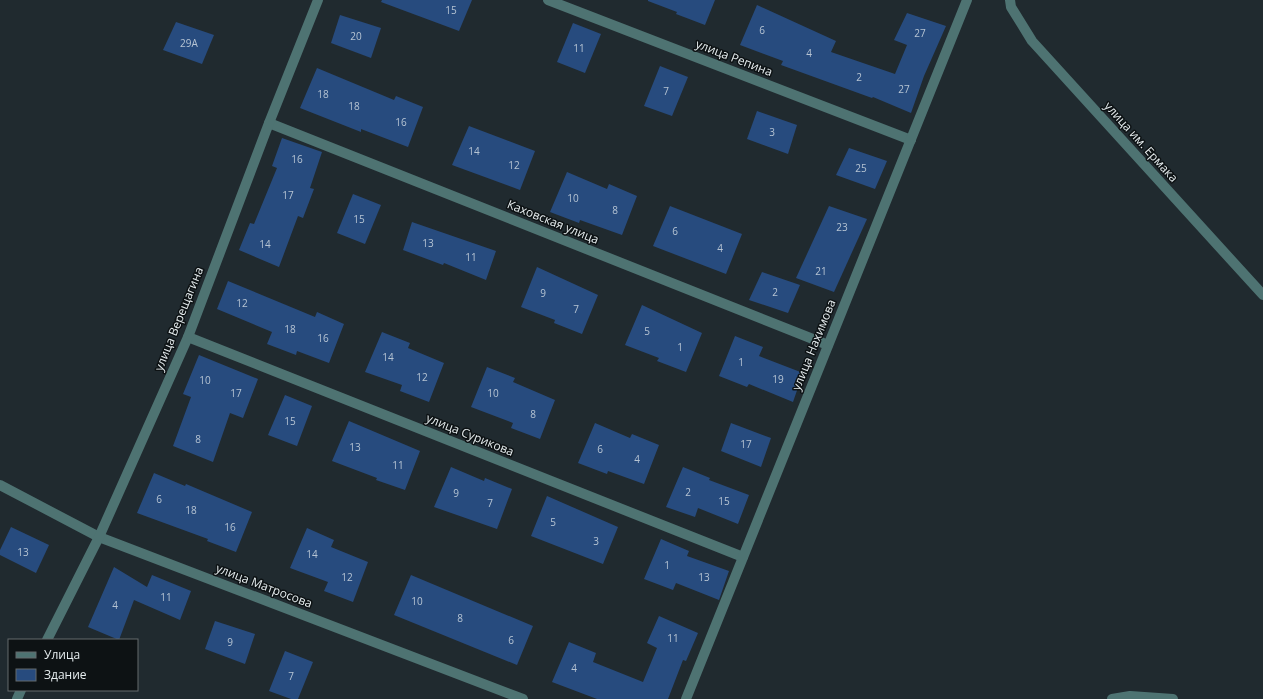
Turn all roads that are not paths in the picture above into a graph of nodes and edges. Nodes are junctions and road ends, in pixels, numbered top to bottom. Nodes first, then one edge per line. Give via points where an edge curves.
1 (318, 0) edge
2 (548, 0) edge
3 (967, 0) edge
4 (1010, 0) edge
5 (269, 122) junction
6 (911, 140) junction
7 (1263, 295) edge
8 (188, 337) junction
9 (828, 345) junction
10 (0, 485) edge
11 (99, 537) junction
12 (743, 557) junction
13 (48, 639) edge
14 (523, 699) edge
15 (686, 699) edge
16 (1112, 699) edge
17 (1173, 699) edge

1 - 5 street, улица Верещагина
2 - 6 street, улица Репина
3 - 6 street, улица Нахимова
4 - 7 street, улица им. Ермака via 1011,7 1032,41
5 - 8 street, улица Верещагина
5 - 9 street, Каховская улица
6 - 9 street, улица Нахимова
8 - 11 street, улица Верещагина
8 - 12 street, улица Сурикова
9 - 12 street, улица Нахимова
10 - 11 street, улица Матросова
11 - 13 street, улица Верещагина
11 - 14 street, улица Матросова
12 - 15 street, улица Нахимова
16 - 17 street via 1130,696

